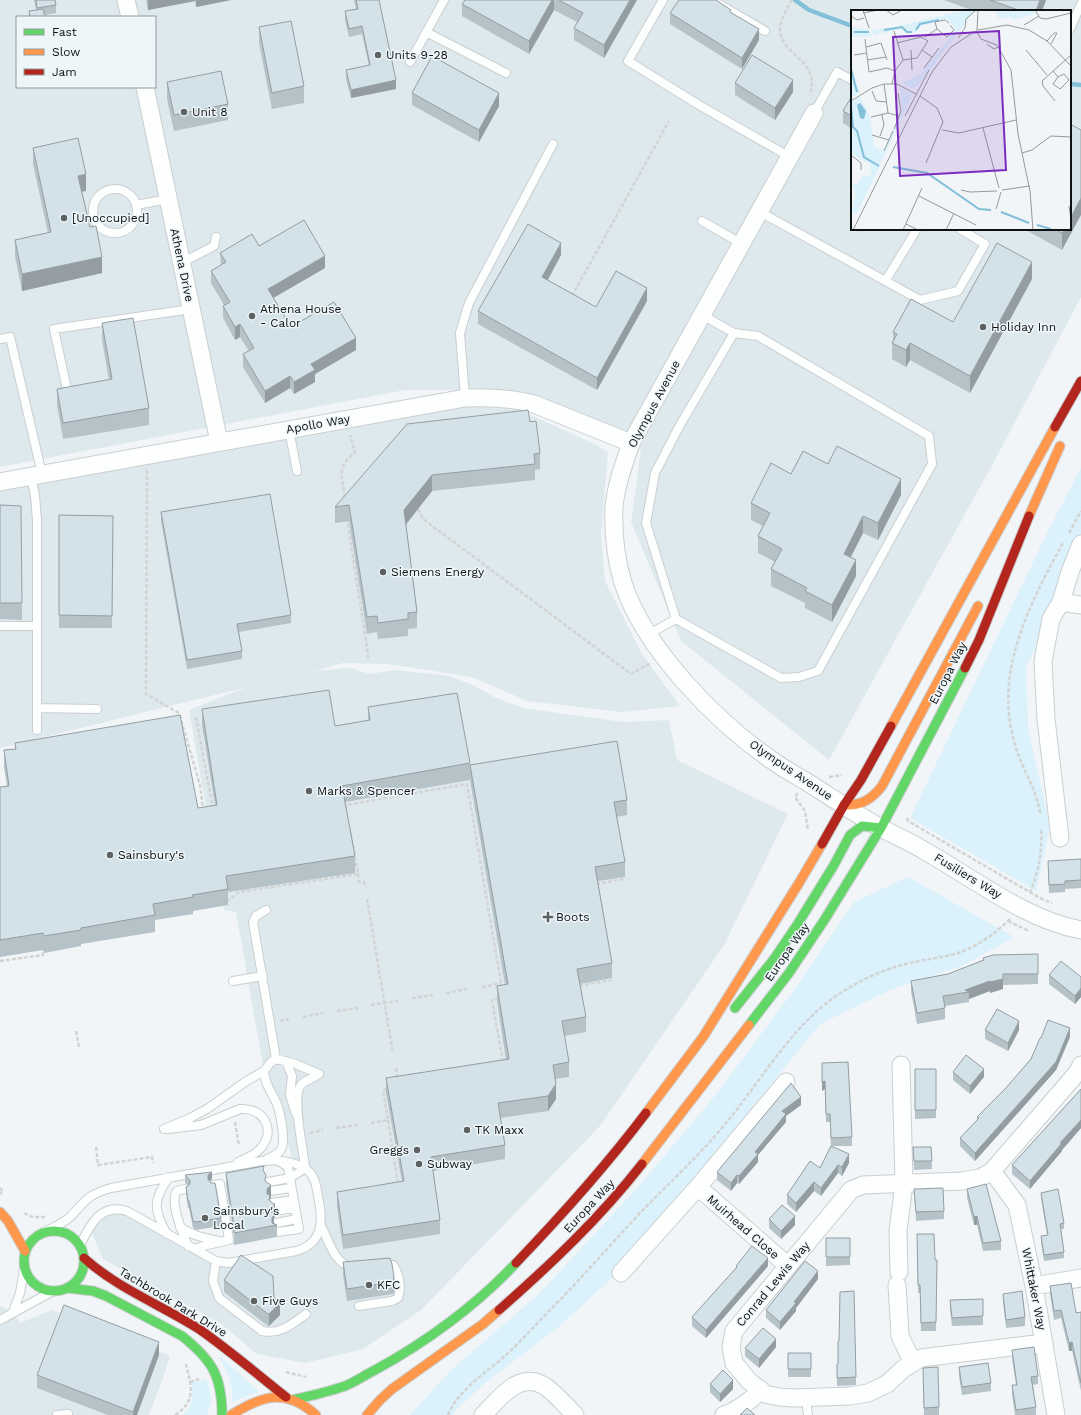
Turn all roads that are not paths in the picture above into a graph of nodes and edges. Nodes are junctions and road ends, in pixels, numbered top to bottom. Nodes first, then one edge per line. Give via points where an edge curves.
1 (126, 0) edge
2 (444, 0) edge
3 (663, 0) edge
4 (712, 0) edge
5 (1081, 4) edge
6 (130, 16) edge
7 (1071, 27) edge
8 (765, 31) dead end
9 (426, 32) junction
10 (410, 62) dead end
11 (506, 73) dead end
12 (851, 79) edge
13 (145, 88) edge
14 (814, 112) joint
15 (553, 144) dead end
16 (790, 157) junction
17 (168, 199) junction
18 (136, 205) junction
19 (760, 212) junction
20 (702, 221) dead end
21 (916, 230) edge
22 (962, 230) edge
23 (216, 237) dead end
24 (742, 244) junction
25 (181, 263) junction
26 (886, 280) junction
27 (191, 309) junction
28 (702, 315) junction
29 (734, 333) junction
30 (0, 339) edge
31 (1081, 381) edge
32 (66, 385) dead end
33 (465, 398) junction
34 (289, 430) junction
35 (1062, 441) dead end
36 (219, 442) junction
37 (631, 443) junction
38 (297, 471) dead end
39 (37, 475) junction
40 (0, 482) edge
41 (1021, 535) junction
42 (1081, 544) edge
43 (993, 581) dead end
44 (982, 599) dead end
45 (1061, 602) junction
46 (1081, 605) edge
47 (676, 619) junction
48 (0, 626) edge
49 (37, 626) junction
50 (649, 634) junction
51 (37, 708) junction
52 (97, 709) dead end
53 (37, 730) dead end
54 (851, 810) junction
55 (881, 828) junction
56 (1060, 838) dead end
57 (266, 910) dead end
58 (1081, 930) edge
59 (263, 976) junction
60 (232, 981) dead end
61 (703, 1037) junction
62 (281, 1060) junction
63 (901, 1065) dead end
64 (1080, 1069) edge
65 (264, 1071) junction
66 (786, 1082) dead end
67 (298, 1120) junction
68 (262, 1161) junction
69 (279, 1161) junction
70 (229, 1167) junction
71 (305, 1168) junction
72 (992, 1171) junction
73 (169, 1177) junction
74 (290, 1178) junction
75 (268, 1182) edge
76 (904, 1183) junction
77 (212, 1185) edge
78 (698, 1187) junction
79 (291, 1188) junction
80 (186, 1189) edge
81 (270, 1191) edge
82 (294, 1204) junction
83 (273, 1207) edge
84 (0, 1212) edge
85 (297, 1219) junction
86 (8, 1221) junction
87 (276, 1222) dead end
88 (322, 1226) junction
89 (180, 1227) junction
90 (277, 1232) edge
91 (42, 1233) junction
92 (167, 1234) junction
93 (228, 1241) junction
94 (80, 1245) junction
95 (191, 1248) junction
96 (25, 1251) junction
97 (84, 1258) junction
98 (216, 1261) junction
99 (788, 1266) junction
100 (372, 1267) edge
101 (24, 1269) junction
102 (360, 1269) edge
103 (621, 1273) dead end
104 (1081, 1278) edge
105 (1034, 1286) junction
106 (67, 1288) junction
107 (53, 1291) junction
108 (359, 1306) dead end
109 (13, 1312) junction
110 (306, 1314) dead end
111 (0, 1320) edge
112 (1044, 1343) junction
113 (913, 1363) junction
114 (761, 1390) junction
115 (806, 1398) junction
116 (289, 1399) junction
117 (68, 1414) dead end
118 (57, 1415) edge
119 (222, 1415) edge
120 (230, 1415) edge
121 (316, 1415) edge
122 (367, 1415) edge
123 (483, 1415) edge
124 (575, 1415) edge
125 (724, 1415) edge
126 (808, 1415) edge
127 (1056, 1415) edge

1 - 6 street
2 - 9 lane
3 - 16 lane via 628,62
4 - 8 lane
5 - 7 lane
9 - 10 lane
9 - 11 lane
12 - 14 lane via 838,72
13 - 17 street, Athena Drive
14 - 16 street, Olympus Avenue
15 - 33 lane via 469,303 460,333
16 - 19 street, Olympus Avenue
17 - 18 lane
17 - 25 street, Athena Drive
18 - 18 lane via 134,223 123,232 102,230 92,212 96,198 108,189 124,190
19 - 24 street, Olympus Avenue
19 - 26 lane
20 - 24 lane
21 - 26 lane
22 - 26 lane via 985,244 958,291 920,300
23 - 25 lane via 214,246
24 - 28 street, Olympus Avenue
25 - 27 street, Athena Drive
27 - 32 lane via 54,329
27 - 36 street, Athena Drive
28 - 29 lane
28 - 37 street, Olympus Avenue
29 - 47 lane via 655,473 646,523
29 - 47 lane via 758,336 929,436 932,464 818,670 799,678 781,678
30 - 39 lane via 10,337
31 - 54 main road, Europa Way via 869,766
33 - 34 street, Apollo Way
33 - 37 street, Apollo Way via 502,397 529,402
34 - 36 street, Apollo Way
34 - 38 lane
35 - 41 main road, Europa Way
36 - 39 street, Apollo Way
37 - 50 street, Olympus Avenue via 620,473 614,506 614,533 624,584 634,610
39 - 40 street, Apollo Way
39 - 49 lane
41 - 43 main road
41 - 55 main road, Europa Way via 979,640
42 - 45 street
44 - 54 main road via 882,786 871,798
45 - 46 street
45 - 56 street via 1051,619 1043,661 1046,718
47 - 50 lane
48 - 49 lane
49 - 51 lane
50 - 54 street, Olympus Avenue via 688,686 728,726 776,763
51 - 52 lane
51 - 53 lane
54 - 55 street, Fusiliers Way
54 - 61 main road, Europa Way via 799,884
55 - 58 street, Fusiliers Way via 1020,908 1044,920
55 - 61 main road via 862,826 850,835 834,865 774,959 736,1006
55 - 122 main road, Europa Way via 789,973 632,1178 588,1227 530,1283 483,1324 392,1389
57 - 59 lane via 256,916 253,922
59 - 60 lane
59 - 62 lane
61 - 116 main road, Europa Way via 623,1144 500,1280 446,1324 400,1356 333,1390
62 - 65 lane via 270,1062
62 - 67 lane via 292,1076 290,1095
62 - 67 lane via 319,1074 299,1087
63 - 76 street
64 - 72 street, Conrad Lewis Way
65 - 68 lane via 265,1081 279,1110 283,1145 280,1152
65 - 70 lane via 207,1109 164,1129 202,1125 245,1108 256,1111 268,1127 266,1141 259,1150
66 - 78 street
67 - 71 lane
68 - 69 lane
68 - 70 lane
69 - 71 lane
69 - 74 lane via 288,1167
70 - 73 lane
71 - 74 lane
71 - 88 lane via 315,1179
72 - 76 street, Conrad Lewis Way via 980,1178 962,1181
72 - 105 street, Whittaker Way via 1017,1205
73 - 91 lane via 92,1194 68,1218
73 - 92 lane via 162,1186 156,1211
74 - 75 lane
74 - 79 lane
76 - 99 street, Conrad Lewis Way via 863,1185 851,1190
76 - 113 street via 898,1230 900,1336
77 - 93 lane via 220,1184 222,1190 229,1230
78 - 99 street, Muirhead Close
78 - 103 street
79 - 81 lane
79 - 82 lane
80 - 89 lane via 177,1191 174,1196
82 - 83 lane
82 - 85 lane
84 - 86 main road
85 - 87 lane
85 - 90 lane via 299,1229
86 - 91 main road
86 - 96 main road
88 - 98 lane via 315,1239 304,1249 243,1261
88 - 102 lane via 338,1260 348,1267
89 - 93 lane via 200,1237
89 - 95 lane
91 - 94 main road via 53,1230 63,1232 73,1236
91 - 96 main road via 30,1242
92 - 94 lane via 127,1211 117,1209 98,1216
92 - 95 lane
93 - 95 lane
94 - 97 main road
95 - 98 lane
96 - 101 main road
97 - 106 main road via 79,1278
97 - 116 main road, Tachbrook Park Drive via 94,1268 198,1329
98 - 110 lane via 212,1281 219,1298 262,1331 282,1331
99 - 114 street, Conrad Lewis Way via 734,1331 731,1347 734,1363 749,1381
100 - 108 lane via 393,1265 398,1272 398,1298
101 - 107 main road via 34,1283 43,1289
101 - 109 lane via 20,1294
104 - 105 street
105 - 112 street, Whittaker Way
106 - 107 main road, Tachbrook Park Drive
106 - 119 main road, Tachbrook Park Drive via 94,1291 106,1296 193,1344 203,1354 219,1379
107 - 109 lane
109 - 111 lane
112 - 113 street, Conrad Lewis Way via 921,1358
112 - 127 street, Whittaker Way
113 - 115 street, Conrad Lewis Way via 887,1384 868,1393
114 - 115 street, Conrad Lewis Way via 779,1398
114 - 125 street via 747,1404
115 - 126 lane
116 - 120 main road via 254,1402
116 - 121 main road
117 - 118 lane
123 - 124 street via 505,1392 517,1383 528,1381 546,1387

